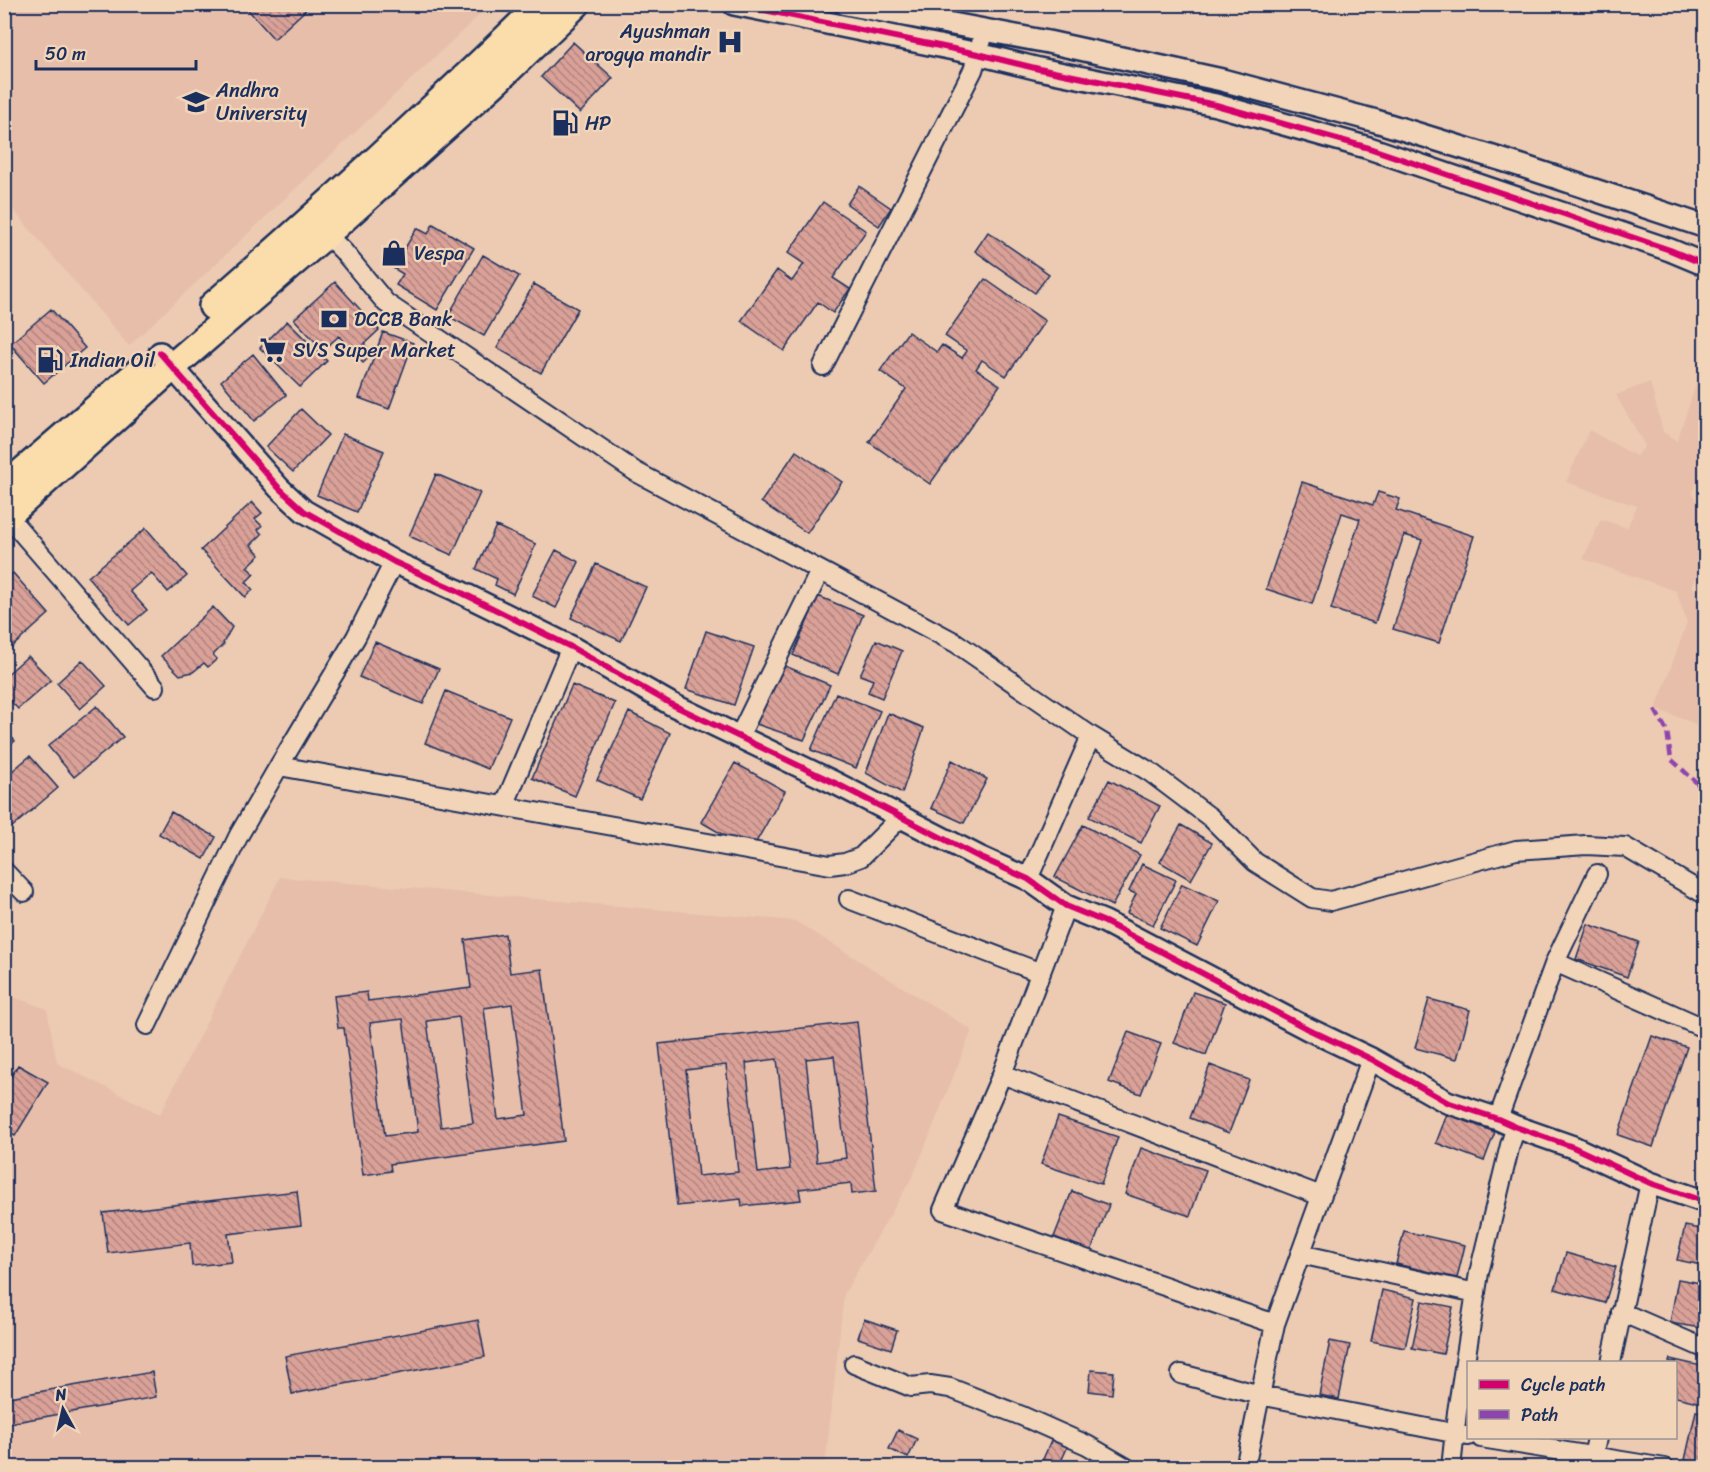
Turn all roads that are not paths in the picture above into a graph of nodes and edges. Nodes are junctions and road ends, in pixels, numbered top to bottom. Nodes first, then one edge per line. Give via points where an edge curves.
1 (542, 4) edge
2 (576, 4) edge
3 (734, 4) edge
4 (846, 4) edge
5 (779, 9) edge
6 (985, 30) junction
7 (978, 54) junction
8 (1706, 227) edge
9 (326, 234) junction
10 (1706, 265) edge
11 (166, 360) junction
12 (823, 366) dead end
13 (4, 488) edge
14 (5, 515) edge
15 (394, 562) junction
16 (820, 570) junction
17 (571, 647) junction
18 (155, 687) dead end
19 (1091, 736) junction
20 (739, 737) junction
21 (279, 766) junction
22 (504, 806) junction
23 (902, 816) junction
24 (4, 871) edge
25 (1597, 874) dead end
26 (1028, 879) junction
27 (24, 892) dead end
28 (1706, 895) edge
29 (849, 899) dead end
30 (1066, 906) junction
31 (1555, 962) junction
32 (1041, 973) junction
33 (147, 1025) dead end
34 (1706, 1029) edge
35 (1371, 1059) junction
36 (1002, 1074) junction
37 (1507, 1123) junction
38 (1650, 1183) junction
39 (1321, 1196) junction
40 (1706, 1202) edge
41 (1299, 1254) junction
42 (1476, 1293) junction
43 (1621, 1312) junction
44 (1275, 1324) junction
45 (1706, 1349) edge
46 (1611, 1361) edge
47 (854, 1364) dead end
48 (1181, 1374) dead end
49 (1260, 1395) junction
50 (1462, 1434) edge
51 (1489, 1439) edge
52 (1597, 1439) edge
53 (1592, 1462) edge
54 (1127, 1467) edge
55 (1245, 1467) edge
56 (1451, 1467) edge
57 (1665, 1467) edge

1 - 11 main road
2 - 9 main road
3 - 5 street
4 - 6 street
5 - 7 street
6 - 7 street
6 - 8 street via 1222,80 1376,121
7 - 10 street via 1216,105 1369,148
7 - 12 street
9 - 11 main road
9 - 16 street via 386,303 636,472
11 - 13 main road
11 - 14 main road
11 - 15 street via 304,511
14 - 18 street
15 - 17 street
15 - 21 street via 356,637
16 - 19 street via 956,643
16 - 20 street
17 - 20 street via 671,704
17 - 22 street
19 - 26 street
19 - 28 street via 1150,772 1211,818 1255,862 1312,898 1331,901 1516,850 1586,845 1625,847
20 - 23 street
21 - 22 street
21 - 33 street via 239,835
22 - 23 street via 830,865 861,857
23 - 26 street
24 - 27 street
25 - 31 street
26 - 30 street
29 - 32 street
30 - 32 street
30 - 35 street via 1105,922
31 - 34 street
31 - 37 street
32 - 36 street
35 - 37 street via 1447,1102
35 - 39 street
36 - 39 street
36 - 44 street via 943,1210
37 - 38 street via 1574,1147
37 - 42 street
38 - 40 street
38 - 43 street
39 - 41 street
41 - 42 street
41 - 44 street
42 - 50 street via 1457,1412
43 - 45 street
43 - 46 street
44 - 49 street
47 - 54 street via 912,1387 950,1388 1087,1445
48 - 49 street
49 - 50 street
49 - 55 street
50 - 56 street
51 - 53 street
52 - 53 street
53 - 57 street

